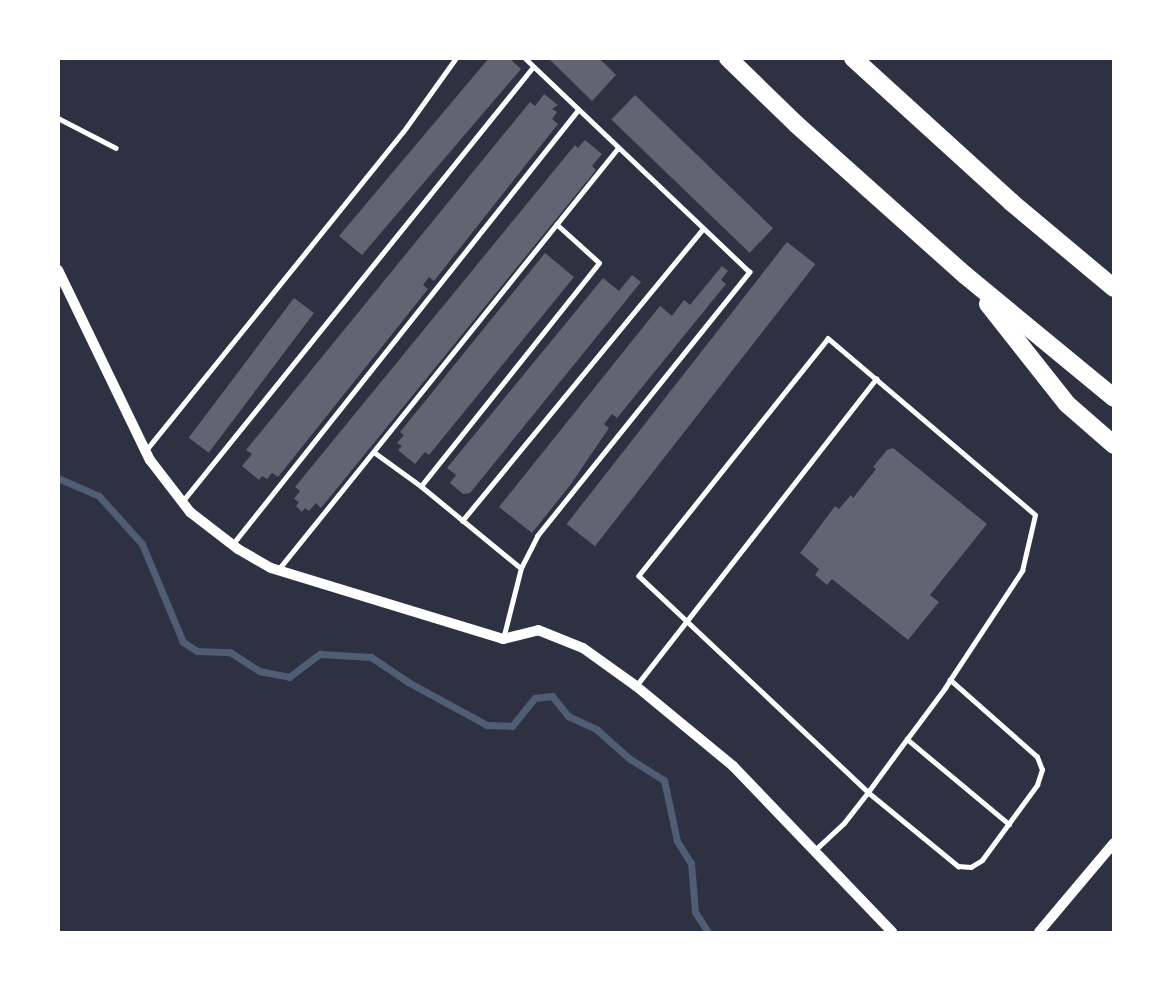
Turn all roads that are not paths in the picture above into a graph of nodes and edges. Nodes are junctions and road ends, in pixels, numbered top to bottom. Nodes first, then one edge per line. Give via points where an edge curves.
1 (456, 58) edge
2 (524, 58) edge
3 (728, 58) edge
4 (853, 58) edge
5 (533, 67) junction
6 (578, 110) junction
7 (58, 118) edge
8 (116, 148) dead end
9 (618, 148) junction
10 (557, 225) junction
11 (703, 229) junction
12 (58, 270) edge
13 (965, 274) junction
14 (1113, 288) edge
15 (876, 379) junction
16 (1113, 398) edge
17 (1113, 445) edge
18 (146, 451) junction
19 (374, 452) junction
20 (421, 486) junction
21 (182, 502) junction
22 (462, 521) junction
23 (232, 545) junction
24 (521, 568) junction
25 (278, 570) junction
26 (688, 622) junction
27 (503, 639) junction
28 (950, 680) junction
29 (636, 686) junction
30 (907, 739) junction
31 (868, 792) junction
32 (1009, 824) junction
33 (1113, 843) edge
34 (814, 851) junction
35 (892, 933) edge
36 (1039, 933) edge

1 - 18 lane via 403,132
2 - 5 lane
3 - 13 highway
4 - 14 highway via 1011,202
5 - 6 lane
5 - 21 lane
6 - 9 lane
6 - 23 lane
7 - 8 lane
9 - 10 lane
9 - 11 lane
10 - 19 lane
10 - 20 lane via 599,263
11 - 22 lane
11 - 24 lane via 749,272 555,512
12 - 18 street
13 - 16 highway
13 - 17 highway via 1067,404
15 - 26 lane
15 - 26 lane via 828,339 639,576
15 - 28 lane via 1035,515 1022,571
18 - 21 street
19 - 20 lane
19 - 25 lane
20 - 22 lane
21 - 23 street
22 - 24 lane
23 - 25 street
24 - 27 lane
25 - 27 street
26 - 29 lane
26 - 31 lane
27 - 29 street via 538,630 584,648
28 - 30 lane
28 - 32 lane via 1036,756 1042,770 1037,785
29 - 34 street via 733,766
30 - 31 lane
30 - 32 lane
31 - 32 lane via 958,866 971,867 982,860
31 - 34 lane via 844,823
33 - 36 street
34 - 35 street

